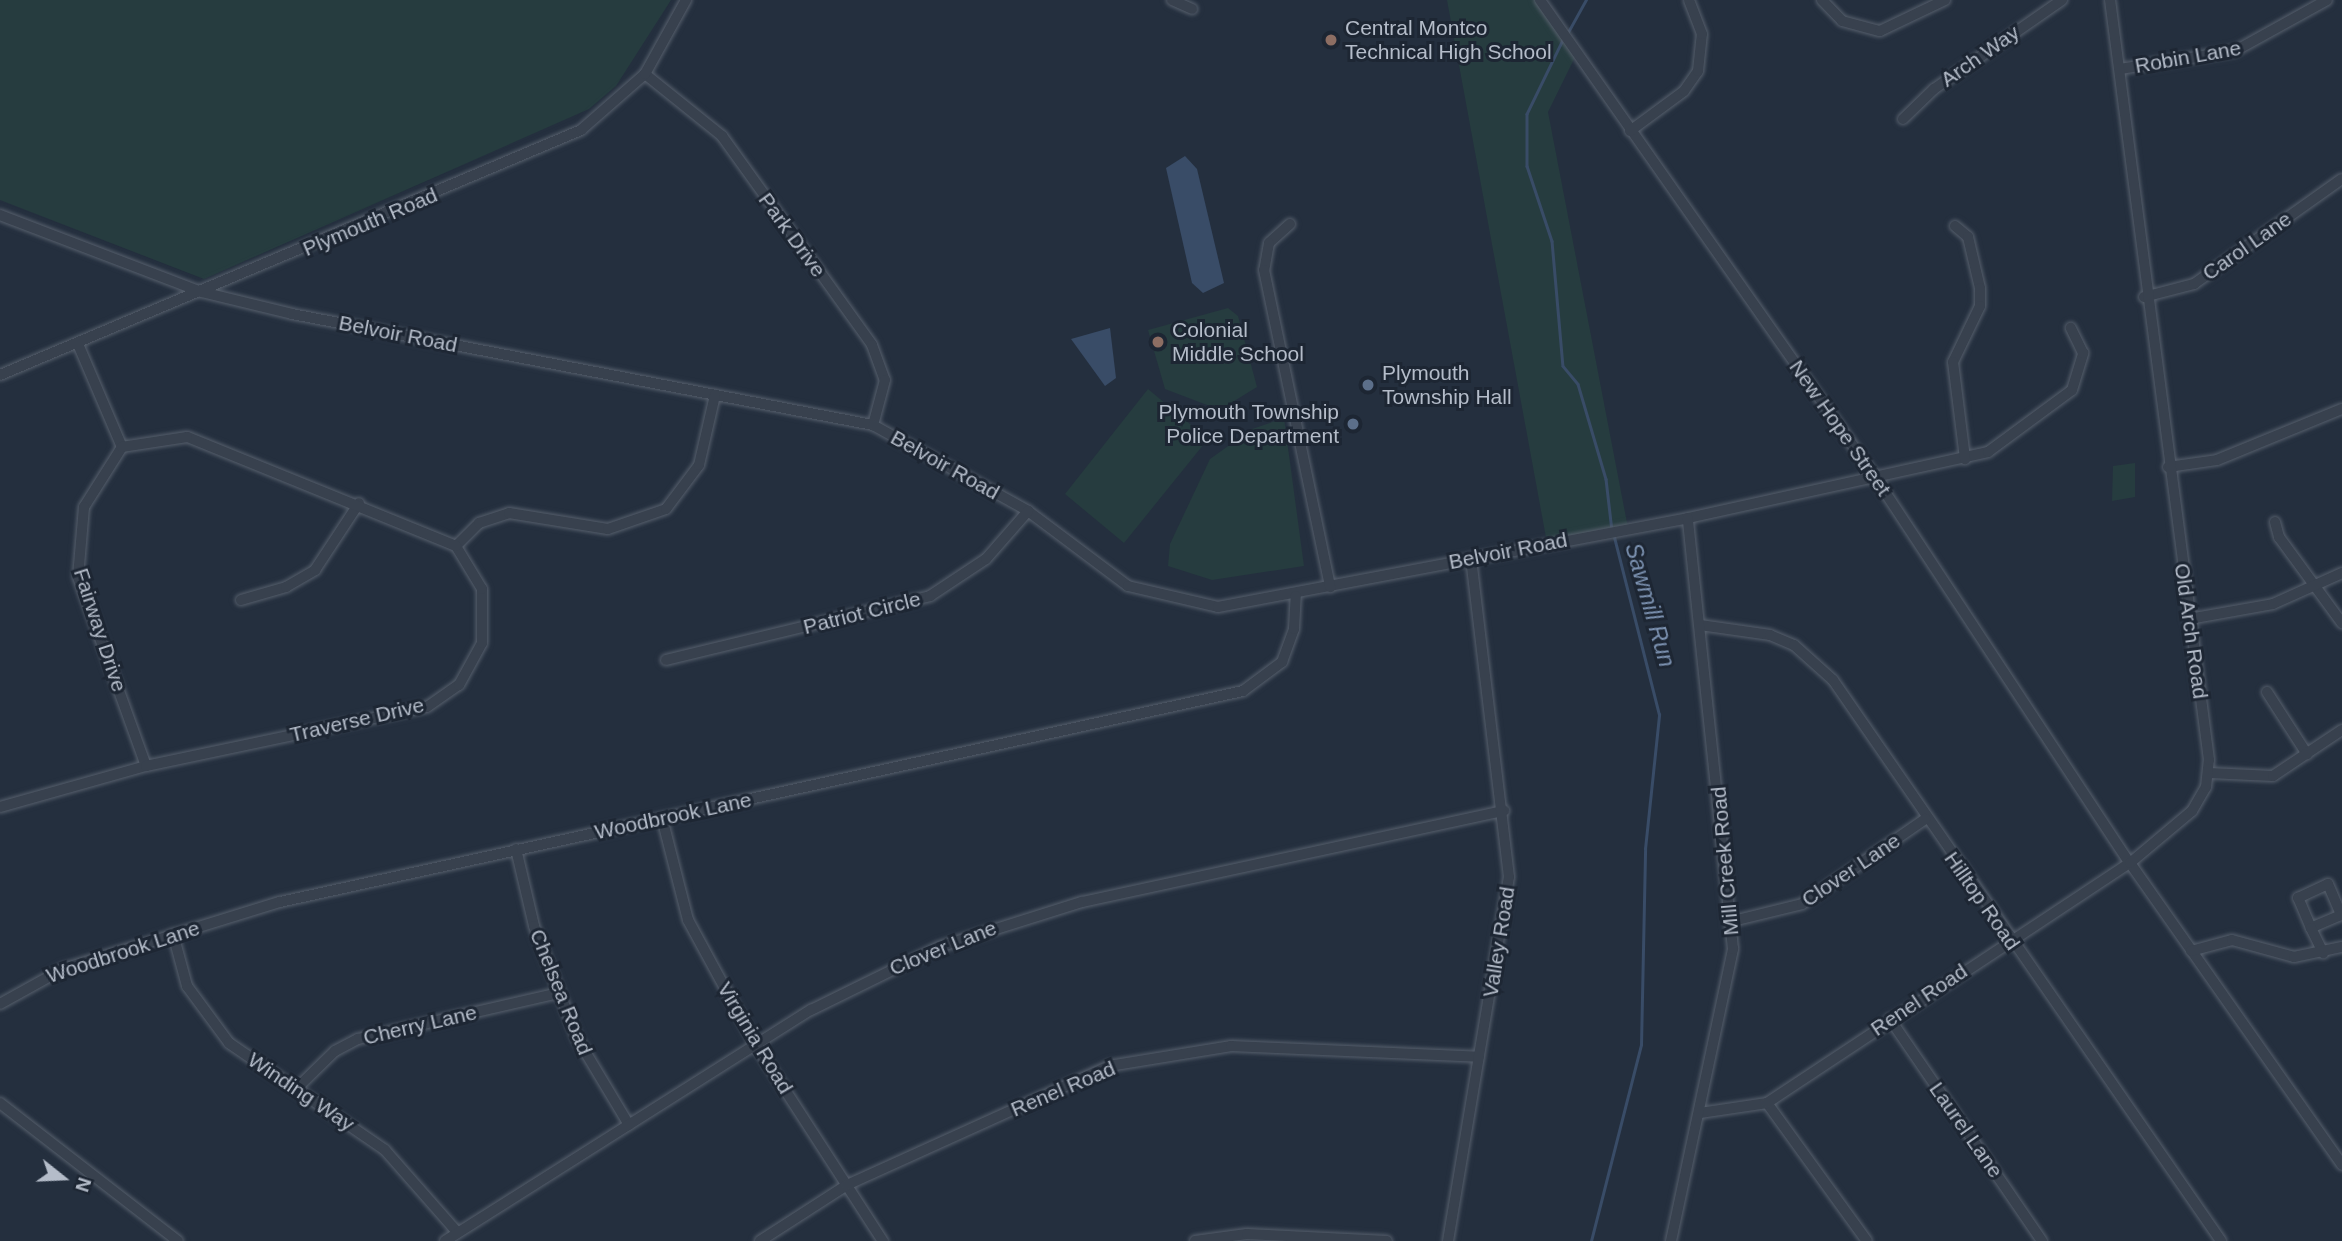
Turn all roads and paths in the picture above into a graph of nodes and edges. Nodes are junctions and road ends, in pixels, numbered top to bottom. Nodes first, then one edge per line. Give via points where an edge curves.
1 (686, 0) edge
2 (1172, 0) edge
3 (1541, 0) edge
4 (1689, 0) edge
5 (1822, 0) edge
6 (1945, 0) edge
7 (2062, 0) edge
8 (2110, 0) edge
9 (2327, 0) edge
10 (1192, 9) dead end
11 (2120, 69) junction
12 (645, 74) junction
13 (1903, 119) dead end
14 (1630, 131) junction
15 (2342, 179) edge
16 (0, 215) edge
17 (1290, 224) dead end
18 (1955, 226) dead end
19 (202, 292) junction
20 (2144, 297) junction
21 (2071, 328) dead end
22 (78, 344) junction
23 (0, 375) edge
24 (715, 395) junction
25 (2342, 409) edge
26 (873, 425) junction
27 (122, 447) junction
28 (1965, 459) junction
29 (2168, 467) junction
30 (1875, 477) junction
31 (359, 503) junction
32 (1028, 511) junction
33 (1689, 518) junction
34 (2275, 522) dead end
35 (456, 546) junction
36 (1471, 558) junction
37 (2342, 573) edge
38 (1330, 587) junction
39 (2315, 587) junction
40 (1296, 596) junction
41 (241, 600) dead end
42 (2189, 619) junction
43 (2342, 623) edge
44 (1700, 625) junction
45 (666, 660) dead end
46 (2267, 692) dead end
47 (2342, 730) edge
48 (2307, 754) junction
49 (146, 766) junction
50 (2209, 773) junction
51 (0, 807) edge
52 (1504, 811) junction
53 (662, 818) junction
54 (1925, 819) junction
55 (516, 849) junction
56 (2130, 863) junction
57 (1732, 921) junction
58 (2311, 928) junction
59 (173, 934) junction
60 (2008, 939) junction
61 (2342, 947) edge
62 (2191, 951) junction
63 (2323, 953) junction
64 (559, 993) junction
65 (0, 1004) edge
66 (1890, 1019) junction
67 (756, 1045) junction
68 (1479, 1057) junction
69 (296, 1089) junction
70 (0, 1103) edge
71 (1767, 1103) junction
72 (1700, 1113) junction
73 (629, 1125) junction
74 (2342, 1165) edge
75 (847, 1185) junction
76 (457, 1232) junction
77 (178, 1241) edge
78 (445, 1241) edge
79 (760, 1241) edge
80 (883, 1241) edge
81 (1195, 1241) edge
82 (1387, 1241) edge
83 (1448, 1241) edge
84 (1671, 1241) edge
85 (1867, 1241) edge
86 (2042, 1241) edge
87 (2221, 1241) edge

1 - 12 street, Plymouth Road
2 - 10 street
3 - 14 street, New Hope Street
4 - 14 street via 1702,34 1699,71 1684,91
5 - 6 street via 1842,21 1880,31
7 - 13 street, Arch Way via 1934,89
8 - 11 street, Old Arch Road
9 - 11 street, Robin Lane via 2244,48
11 - 20 street, Old Arch Road
12 - 19 street, Plymouth Road via 581,130
12 - 26 street, Park Drive via 722,136 872,345 885,380
14 - 30 street, New Hope Street
15 - 20 street, Carol Lane via 2194,284
16 - 19 street, Belvoir Road
17 - 38 street via 1269,243 1264,270
18 - 28 street via 1968,237 1980,288 1980,306 1953,362
19 - 22 street, Plymouth Road
19 - 24 street, Belvoir Road
20 - 29 street, Old Arch Road
21 - 28 street, Belvoir Road via 2082,344 2082,366 2064,401 1988,452
22 - 23 street, Plymouth Road
22 - 27 street
24 - 26 street, Belvoir Road
24 - 35 street via 699,465 666,509 608,529 509,513 479,523
25 - 29 street via 2217,460
26 - 32 street, Belvoir Road
27 - 31 street via 187,437
27 - 49 street, Fairway Drive via 84,507 76,552 78,577
28 - 30 street, Belvoir Road
29 - 42 street, Old Arch Road
30 - 33 street, Belvoir Road
30 - 56 street, New Hope Street
31 - 35 street
31 - 41 street via 315,570 286,587
32 - 40 street, Belvoir Road via 1097,568 1155,597 1218,607
32 - 45 street, Patriot Circle via 986,559 930,596
33 - 36 street, Belvoir Road
33 - 44 street, Mill Creek Road
34 - 39 street
35 - 49 street, Traverse Drive via 482,589 485,624 474,664 441,699
36 - 38 street, Belvoir Road
36 - 52 street, Valley Road
37 - 39 street
38 - 40 street, Belvoir Road
39 - 42 street via 2241,613
39 - 43 street
40 - 53 street, Woodbrook Lane via 1282,662 1243,691
42 - 50 street, Old Arch Road
44 - 54 street, Hilltop Road via 1770,635 1816,662
44 - 57 street, Mill Creek Road
46 - 48 street
47 - 48 street
48 - 50 street via 2263,778
49 - 51 street, Traverse Drive
50 - 56 street via 2192,811
52 - 67 street, Clover Lane via 1010,922 868,978
52 - 68 street, Valley Road via 1507,906
53 - 55 street, Woodbrook Lane
53 - 67 street, Virginia Road via 688,920
54 - 57 street, Clover Lane via 1802,904
54 - 60 street, Hilltop Road
55 - 59 street, Woodbrook Lane via 280,902
55 - 64 street, Chelsea Road via 534,926
56 - 60 street, Renel Road
56 - 62 street
57 - 72 street, Mill Creek Road via 1730,979
58 - 58 street via 2298,898 2328,884 2341,915
58 - 63 street
59 - 65 street, Woodbrook Lane via 32,982
59 - 69 street, Winding Way via 202,1015 229,1043
60 - 66 street, Renel Road
60 - 87 street, Hilltop Road
61 - 63 street
62 - 63 street via 2232,940 2294,957
62 - 74 street
64 - 69 street, Cherry Lane via 358,1039 335,1051
64 - 73 street, Chelsea Road via 598,1079
66 - 71 street, Renel Road
66 - 86 street, Laurel Lane
67 - 73 street, Clover Lane
67 - 75 street, Virginia Road
68 - 75 street, Renel Road via 1231,1046 1109,1066
68 - 83 street, Valley Road
69 - 76 street, Winding Way via 385,1150
70 - 77 street
71 - 72 street, Renel Road
71 - 85 street
72 - 84 street, Mill Creek Road
73 - 76 street, Clover Lane
75 - 79 street, Renel Road
75 - 80 street, Virginia Road
76 - 78 street, Clover Lane
81 - 82 street via 1247,1234

